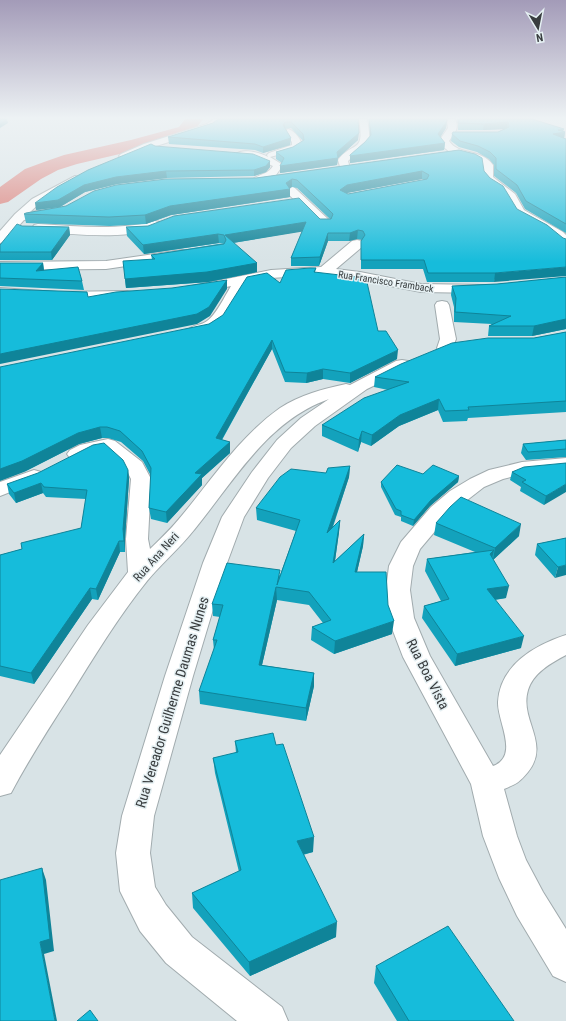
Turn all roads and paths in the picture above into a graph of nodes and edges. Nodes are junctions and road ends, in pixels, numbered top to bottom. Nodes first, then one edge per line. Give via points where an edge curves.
1 (278, 167) edge
2 (347, 167) edge
3 (487, 167) edge
4 (331, 170) edge
5 (85, 174) edge
6 (292, 176) edge
7 (278, 178) junction
8 (302, 200) junction
9 (287, 203) edge
10 (68, 209) edge
11 (19, 217) junction
12 (166, 221) edge
13 (325, 223) edge
14 (9, 228) junction
15 (564, 237) edge
16 (0, 239) edge
17 (357, 244) edge
18 (195, 252) edge
19 (0, 266) edge
20 (325, 271) junction
21 (242, 280) junction
22 (491, 288) edge
23 (186, 290) edge
24 (0, 292) edge
25 (140, 295) edge
26 (442, 305) dead end
27 (180, 334) edge
28 (463, 344) edge
29 (413, 360) edge
30 (361, 386) junction
31 (566, 464) edge
32 (0, 490) edge
33 (140, 574) junction
34 (566, 645) edge
35 (486, 782) junction
36 (0, 783) edge
37 (566, 963) edge
38 (268, 1021) edge

1 - 7 street via 272,174 252,181
2 - 4 street
3 - 15 street via 487,176 511,196 522,216
5 - 11 street via 36,201
6 - 7 street
7 - 8 street
8 - 9 street
8 - 13 street
10 - 11 street
11 - 14 street
12 - 14 street via 148,228 122,231
14 - 16 street
17 - 20 street, Rua Francisco Framback
18 - 19 street via 106,265
20 - 21 street, Rua Francisco Framback via 284,273
20 - 22 street, Rua Francisco Framback via 420,288
21 - 23 street, Rua Francisco Framback
21 - 27 street via 217,320 203,329
24 - 25 street via 57,296
26 - 28 street via 448,339 439,350
29 - 30 street
30 - 33 street, Rua Ana Neri via 319,396 287,412 244,454
30 - 38 street, Rua Vereador Guilherme Daumas Nunes via 308,422 284,444 259,476 233,518 210,578 138,816 133,853 138,891 152,918 179,950
31 - 35 street, Rua Boa Vista via 522,468 496,474 477,484 439,512 409,547 401,566 398,590 401,618 417,658
32 - 33 street via 87,449 108,445 135,466 141,479 137,539
33 - 36 street, Rua Ana Neri via 106,619
34 - 35 street via 544,655 528,667 517,682 512,700 521,740 521,758 508,774
35 - 37 street, Rua Boa Vista via 511,867

